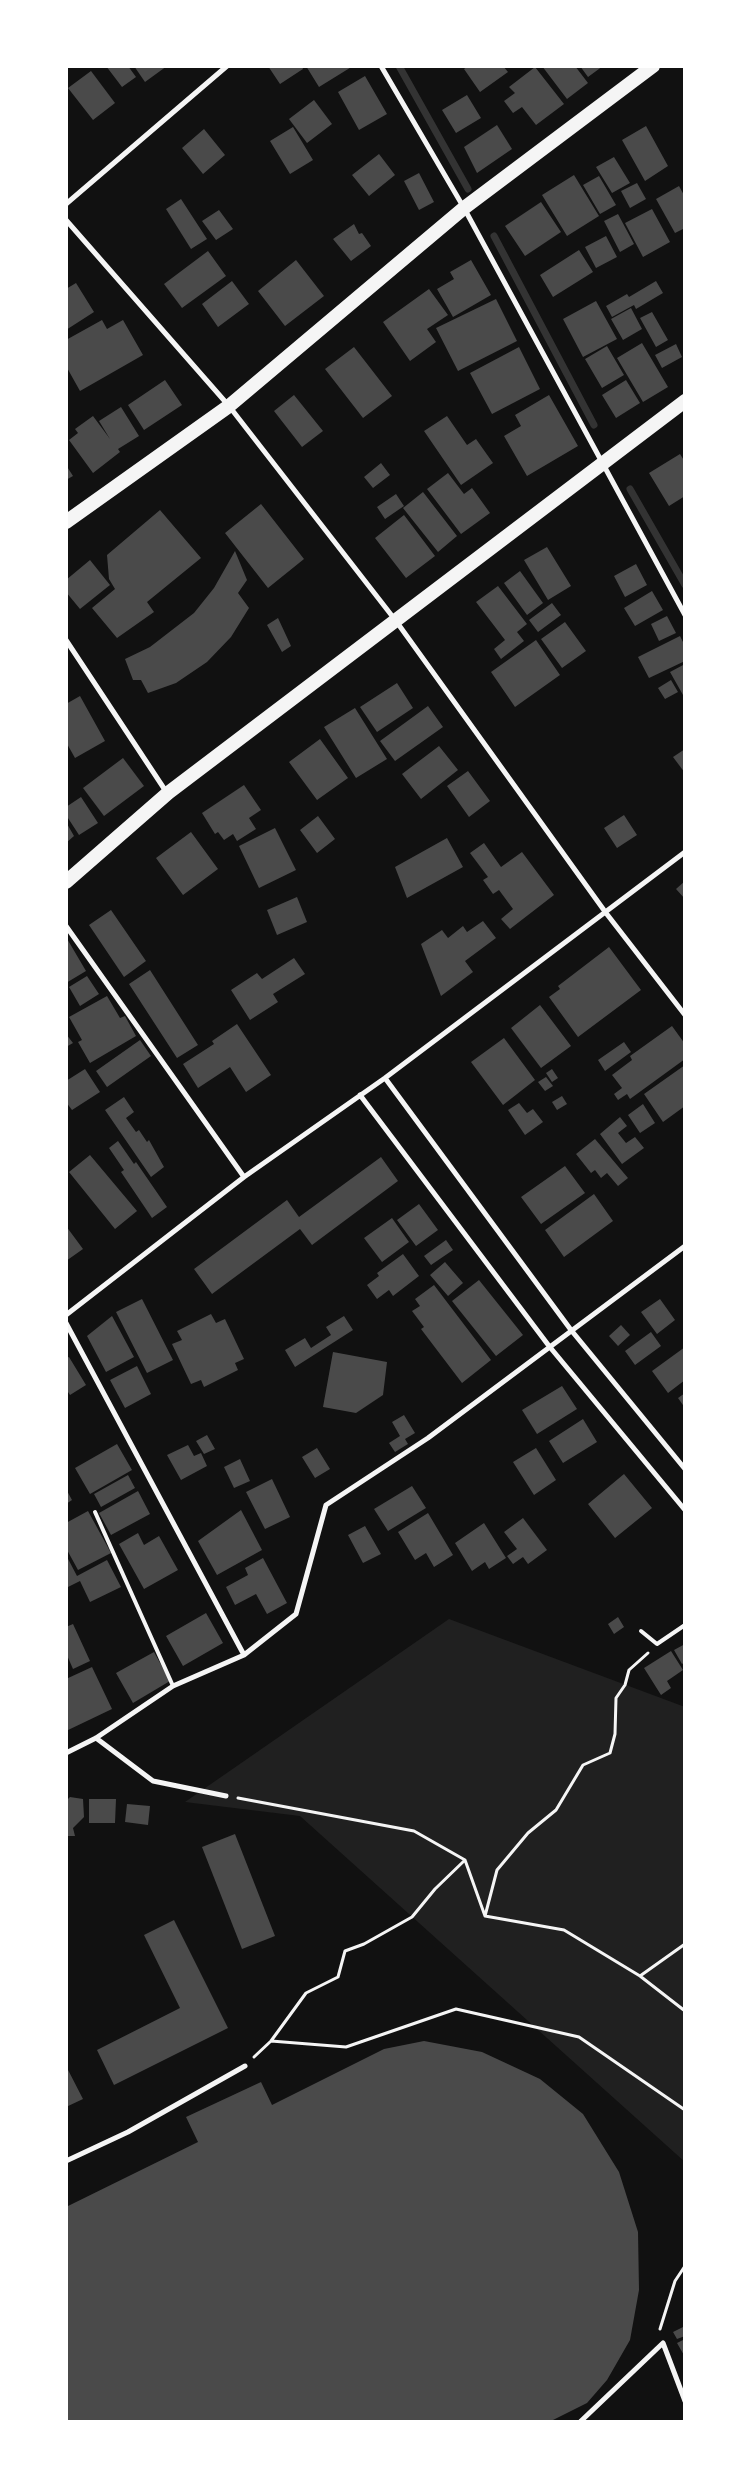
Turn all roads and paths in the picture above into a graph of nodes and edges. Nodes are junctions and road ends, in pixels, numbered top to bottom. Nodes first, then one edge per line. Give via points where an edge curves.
1 (227, 66) edge
2 (380, 66) edge
3 (653, 66) edge
4 (66, 204) edge
5 (464, 208) junction
6 (66, 220) edge
7 (685, 401) edge
8 (229, 406) junction
9 (602, 465) junction
10 (66, 522) edge
11 (685, 615) edge
12 (396, 622) junction
13 (66, 640) edge
14 (168, 793) junction
15 (685, 852) edge
16 (66, 882) edge
17 (606, 913) junction
18 (66, 926) edge
19 (685, 1015) edge
20 (385, 1078) junction
21 (360, 1095) junction
22 (244, 1177) junction
23 (685, 1246) edge
24 (66, 1315) edge
25 (66, 1323) edge
26 (571, 1330) junction
27 (549, 1346) junction
28 (685, 1468) edge
29 (685, 1510) edge
30 (95, 1512) dead end
31 (685, 1625) edge
32 (641, 1630) dead end
33 (657, 1644) junction
34 (244, 1655) junction
35 (173, 1686) junction
36 (96, 1738) junction
37 (66, 1752) edge
38 (226, 1796) joint
39 (464, 1860) junction
40 (485, 1916) junction
41 (685, 1944) edge
42 (640, 1976) junction
43 (685, 2011) edge
44 (271, 2042) junction
45 (245, 2066) joint
46 (685, 2110) edge
47 (66, 2161) edge
48 (685, 2266) edge
49 (663, 2343) junction
50 (685, 2401) edge
51 (580, 2422) edge

1 - 4 street
2 - 5 street
3 - 5 highway
5 - 8 highway
5 - 9 street
6 - 8 street
7 - 9 highway
8 - 10 highway
8 - 12 street
9 - 11 street
9 - 12 highway
12 - 14 highway
12 - 17 street
13 - 14 street
14 - 16 highway
15 - 17 street
17 - 19 street
17 - 20 street
18 - 22 street
20 - 21 street
20 - 26 street
21 - 22 street
21 - 27 street
22 - 24 street
23 - 26 street
25 - 34 street
26 - 27 street
26 - 28 street
27 - 29 street
27 - 34 street via 428,1438 326,1505 296,1614
30 - 35 lane
31 - 33 lane
32 - 33 lane
33 - 40 path via 628,1670 625,1685 616,1698 615,1734 610,1753 583,1765 556,1810 528,1833 497,1870
34 - 35 street
35 - 36 street
36 - 37 street
36 - 38 street via 153,1781
38 - 39 path via 414,1831
39 - 40 path
39 - 44 path via 412,1917 345,1951 338,1977 306,1993
40 - 42 path via 564,1930
41 - 42 path
42 - 43 path
44 - 45 path
44 - 46 path via 346,2047 456,2009 579,2037
45 - 47 street via 128,2132
48 - 49 path via 674,2281 659,2326
49 - 50 street
49 - 51 street

